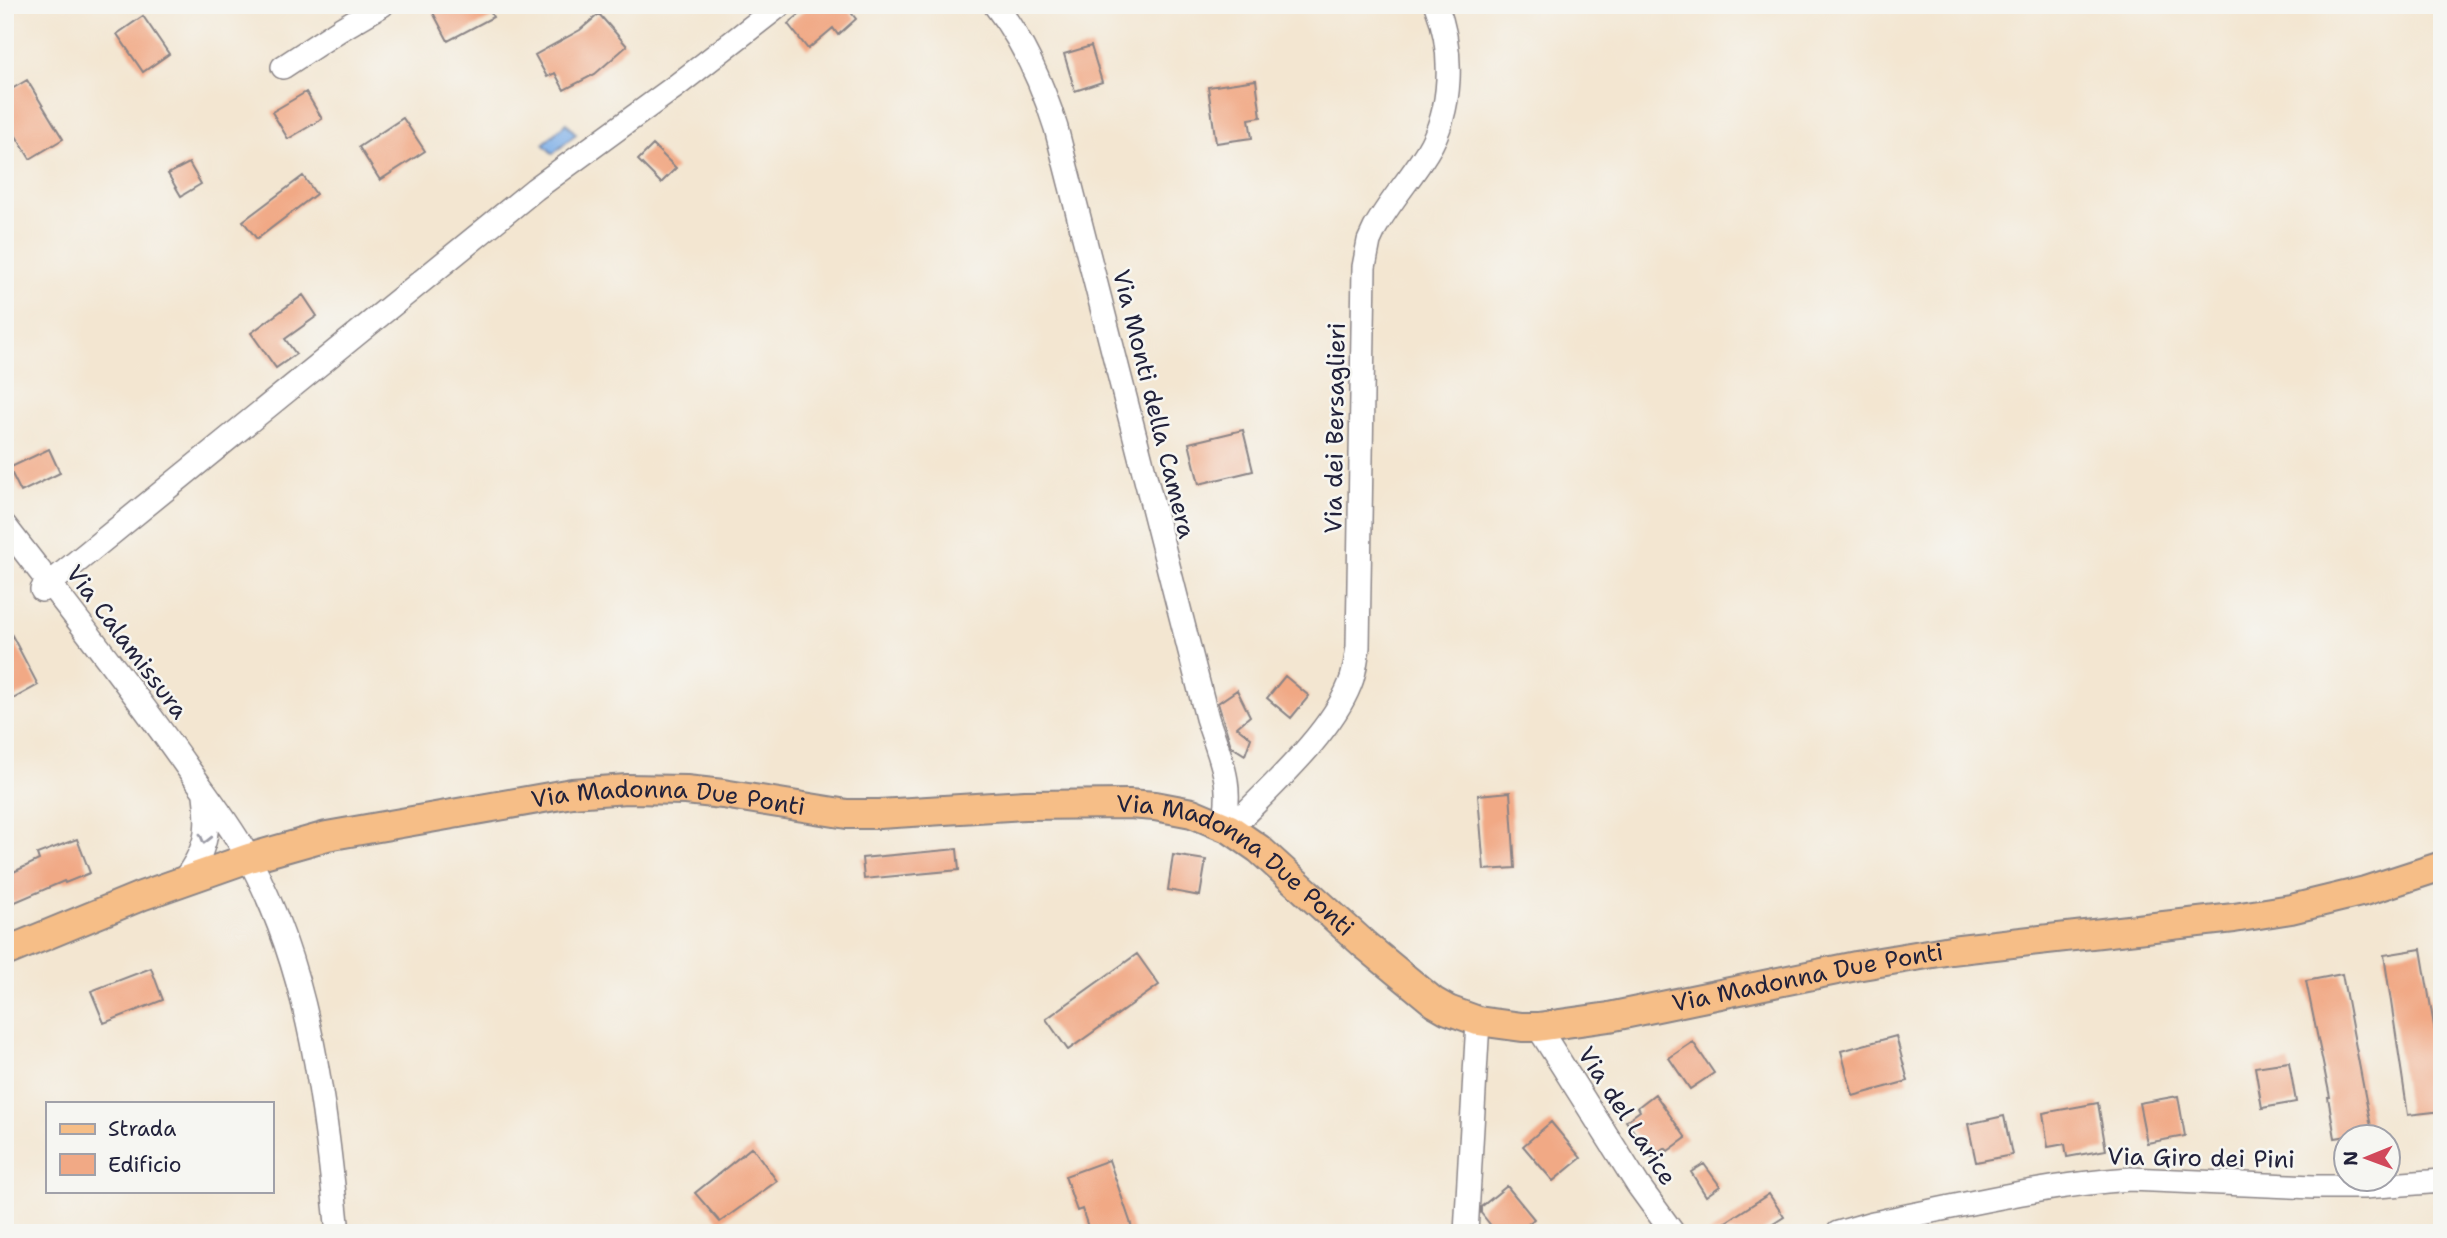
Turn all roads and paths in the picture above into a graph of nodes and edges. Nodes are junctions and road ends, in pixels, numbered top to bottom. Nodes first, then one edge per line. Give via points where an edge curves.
1 (382, 5) edge
2 (780, 5) edge
3 (995, 5) edge
4 (1436, 5) edge
5 (283, 67) dead end
6 (5, 526) edge
7 (46, 587) junction
8 (204, 792) junction
9 (1226, 828) junction
10 (249, 858) junction
11 (2442, 866) edge
12 (183, 881) junction
13 (5, 952) edge
14 (1478, 1021) junction
15 (1538, 1027) junction
16 (2442, 1181) edge
17 (338, 1233) edge
18 (1466, 1233) edge
19 (1673, 1233) edge
20 (1838, 1233) edge

1 - 5 street
2 - 7 street via 534,189
3 - 9 street, Via Monti della Camera via 1033,66 1056,128 1225,775 1229,801
4 - 9 street, Via dei Bersaglieri via 1447,47 1442,116 1428,150 1375,228 1364,267 1354,672 1328,723
6 - 7 street, Via Calamissura
7 - 8 street, Via Calamissura via 164,734
8 - 10 street, Via Calamissura
8 -> 12 street via 207,837
9 - 10 main road, Via Madonna Due Ponti via 1192,813 1141,804 847,814 698,791 616,789 352,831
9 - 14 main road, Via Madonna Due Ponti via 1274,862 1427,998
10 - 12 main road, Via Madonna Due Ponti
10 - 17 street, Via Calamissura via 280,930 302,999 326,1122
11 - 15 main road, Via Madonna Due Ponti via 2291,909 1951,950 1633,1013
12 - 13 main road, Via Madonna Due Ponti
14 - 15 main road, Via Madonna Due Ponti
14 - 18 street
15 - 19 street, Via del Larice
16 - 20 street, Via Giro dei Pini via 2314,1187 2112,1180

